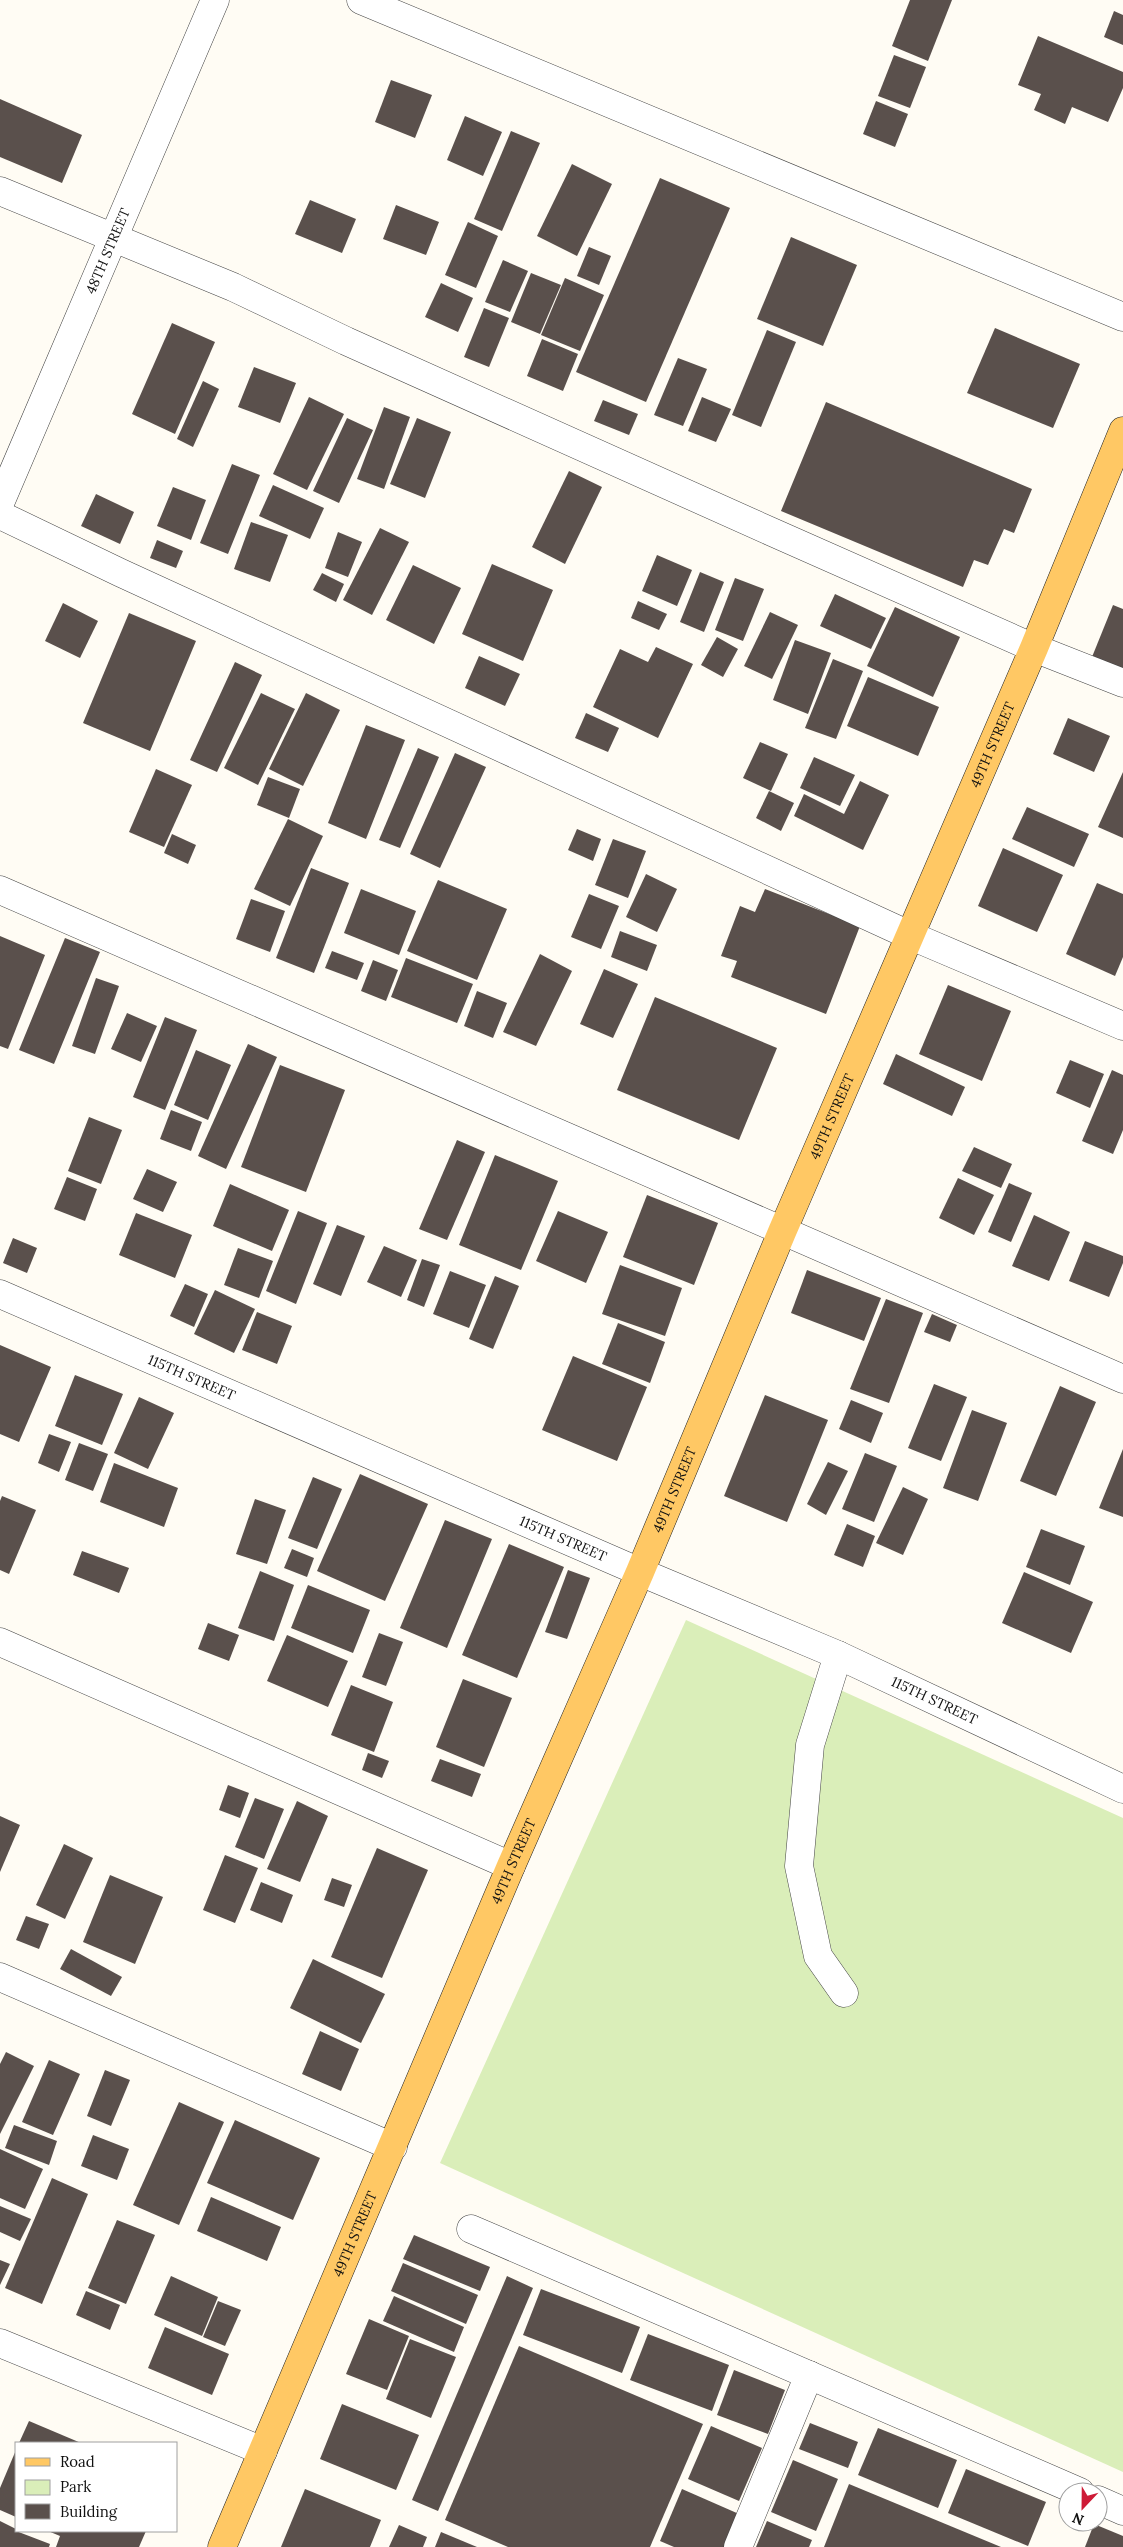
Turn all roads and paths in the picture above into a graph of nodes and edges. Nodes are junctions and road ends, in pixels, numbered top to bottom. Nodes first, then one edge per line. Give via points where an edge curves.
1 (215, 0) edge
2 (361, 0) edge
3 (0, 191) edge
4 (114, 240) junction
5 (1123, 317) edge
6 (1123, 431) edge
7 (0, 502) edge
8 (0, 516) edge
9 (1034, 648) junction
10 (1123, 683) edge
11 (0, 890) edge
12 (909, 935) junction
13 (1123, 1026) edge
14 (782, 1232) junction
15 (0, 1294) edge
16 (1123, 1379) edge
17 (640, 1572) junction
18 (0, 1642) edge
19 (838, 1655) junction
20 (1123, 1789) edge
21 (512, 1866) junction
22 (0, 1977) edge
23 (844, 1993) dead end
24 (393, 2147) junction
25 (471, 2229) dead end
26 (0, 2343) edge
27 (809, 2375) junction
28 (263, 2451) junction
29 (1058, 2483) edge
30 (1108, 2504) edge
31 (1123, 2511) edge
32 (222, 2547) edge
33 (738, 2547) edge

1 - 4 street, 48TH STREET
2 - 5 street
3 - 4 street
4 - 7 street, 48TH STREET
4 - 9 street via 233,287
6 - 9 main road, 49TH STREET
8 - 12 street
9 - 10 street
9 - 12 main road, 49TH STREET
11 - 14 street
12 - 13 street
12 - 14 main road, 49TH STREET
14 - 16 street
14 - 17 main road, 49TH STREET
15 - 17 street, 115TH STREET
17 - 19 street, 115TH STREET
17 - 21 main road, 49TH STREET
18 - 21 street
19 - 20 street, 115TH STREET
19 - 23 street via 810,1745 800,1866 818,1956
21 - 24 main road, 49TH STREET
22 - 24 street
24 - 28 main road, 49TH STREET
25 - 27 street
26 - 28 street
27 - 29 street
27 - 33 street
28 - 32 main road, 49TH STREET
30 - 31 street

